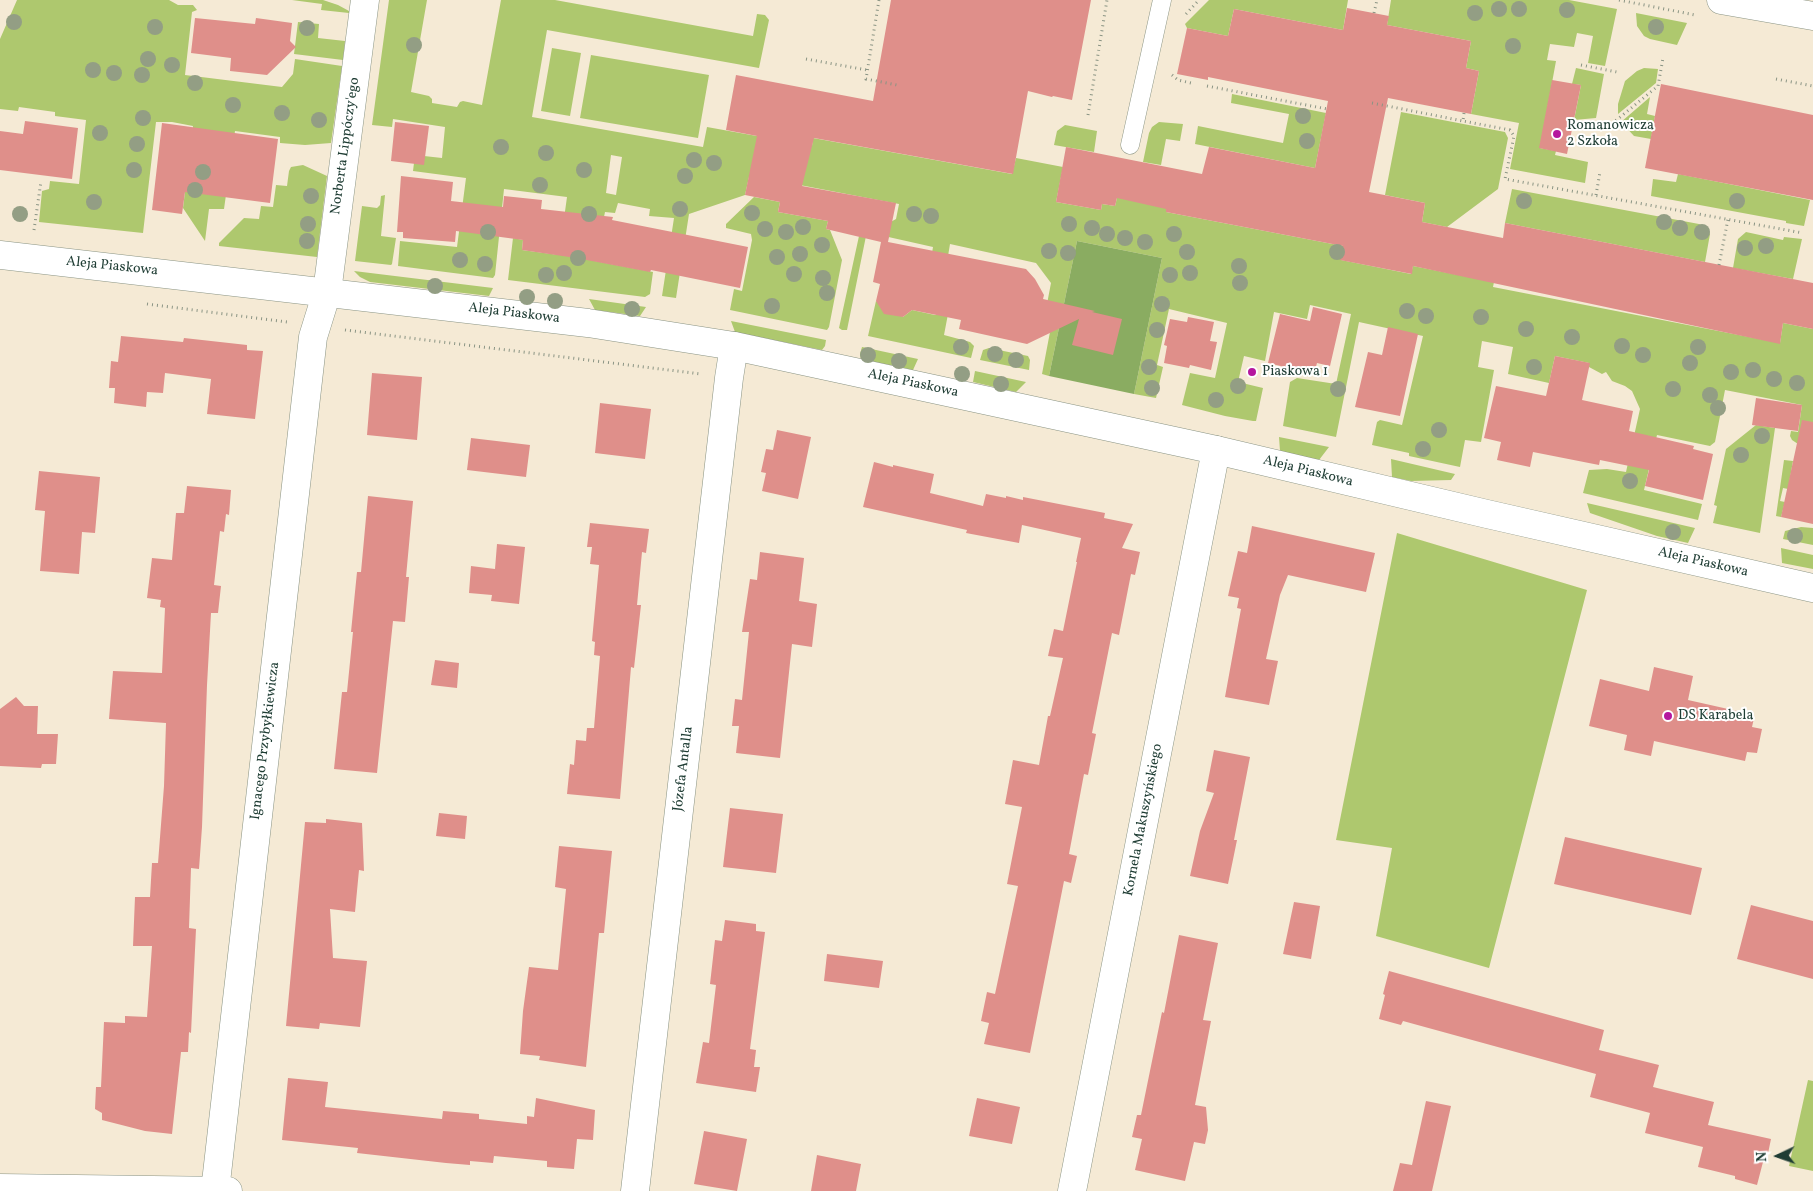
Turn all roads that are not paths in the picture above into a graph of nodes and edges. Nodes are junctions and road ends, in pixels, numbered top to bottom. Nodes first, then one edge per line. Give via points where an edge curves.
1 (365, 0) edge
2 (1162, 0) edge
3 (1722, 0) edge
4 (1813, 16) edge
5 (1130, 145) dead end
6 (0, 255) edge
7 (327, 292) junction
8 (734, 346) junction
9 (1216, 450) junction
10 (1813, 588) edge
11 (0, 1188) edge
12 (219, 1191) edge
13 (635, 1191) edge
14 (1072, 1191) edge

1 - 7 street, Norberta Lippóczy'ego
2 - 5 lane
3 - 4 street
6 - 7 street, Aleja Piaskowa
7 - 8 street, Aleja Piaskowa via 588,323
7 - 12 street, Ignacego Przybyłkiewicza via 313,337
8 - 9 street, Aleja Piaskowa
8 - 13 street, Józefa Antalla
9 - 10 street, Aleja Piaskowa
9 - 14 street, Kornela Makuszyńskiego
11 - 12 street

